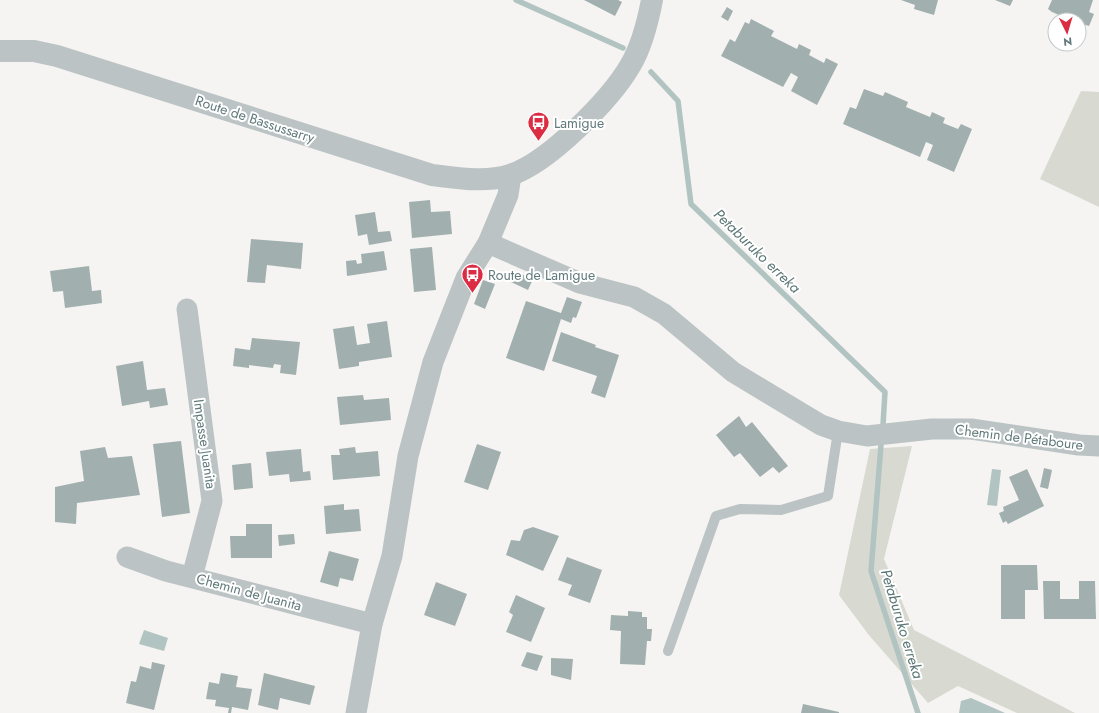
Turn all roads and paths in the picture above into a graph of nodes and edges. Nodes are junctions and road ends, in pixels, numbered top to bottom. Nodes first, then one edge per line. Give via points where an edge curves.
1 (652, 0) edge
2 (0, 51) edge
3 (511, 175) junction
4 (488, 243) junction
5 (187, 309) dead end
6 (838, 430) junction
7 (1099, 446) edge
8 (126, 557) dead end
9 (192, 578) junction
10 (372, 624) junction
11 (668, 651) dead end
12 (356, 713) edge

1 - 3 street via 647,23 631,65 611,94 550,153
2 - 3 street, Route de Bassussarry via 34,51 57,56 432,175 480,180
3 - 4 street via 508,195
4 - 6 street, Chemin de Pétaboure via 580,283 634,298 664,314 733,372 799,413 821,425
4 - 10 street via 466,278 433,362 408,456 392,556
5 - 9 street, Impasse Juanita via 212,501
6 - 7 street, Chemin de Pétaboure via 867,436 932,429 971,429
6 - 11 lane via 828,496 781,510 740,509 716,516
8 - 9 street, Chemin de Juanita
9 - 10 street, Chemin de Juanita
10 - 12 street

